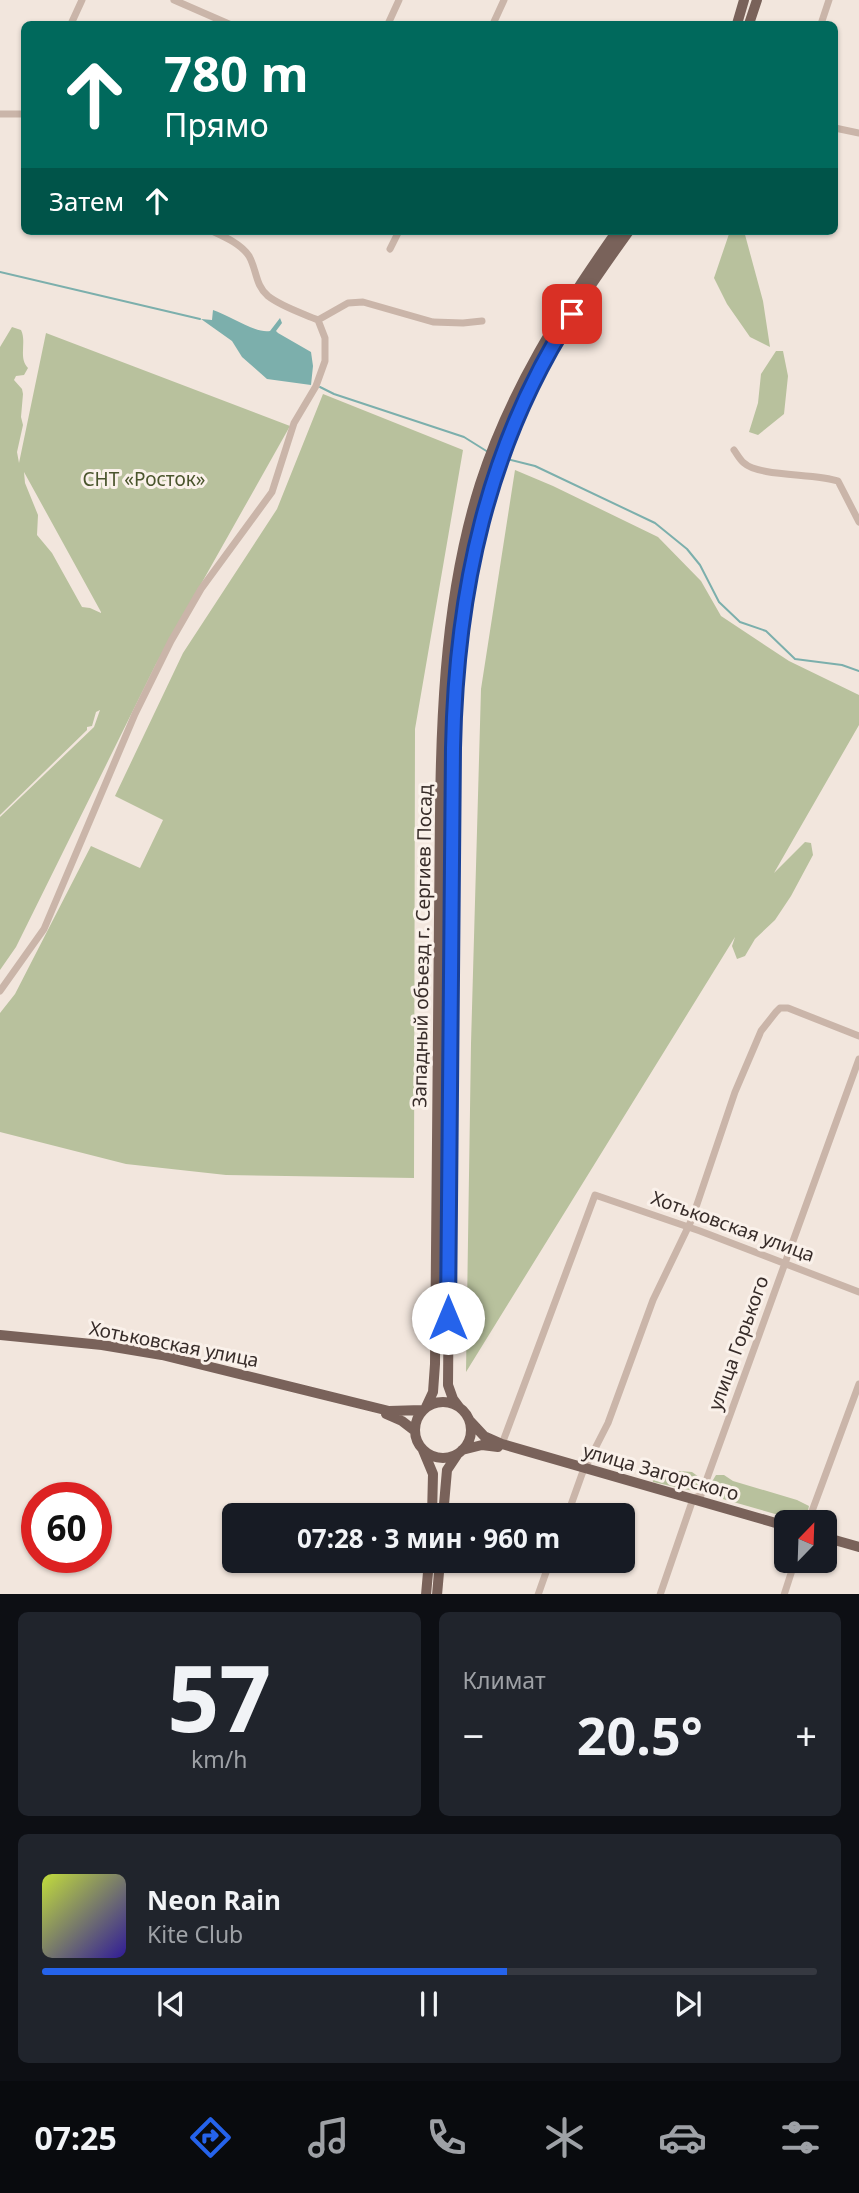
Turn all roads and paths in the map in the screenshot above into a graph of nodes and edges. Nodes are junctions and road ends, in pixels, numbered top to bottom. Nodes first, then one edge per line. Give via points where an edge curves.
1 (82, 0) edge
2 (174, 0) edge
3 (398, 0) edge
4 (505, 0) edge
5 (744, 0) edge
6 (757, 0) edge
7 (829, 0) edge
8 (72, 21) edge
9 (222, 21) edge
10 (389, 21) edge
11 (494, 21) edge
12 (738, 21) edge
13 (750, 21) edge
14 (822, 21) edge
15 (0, 114) edge
16 (21, 114) edge
17 (838, 129) edge
18 (859, 133) edge
19 (219, 235) edge
20 (397, 235) edge
21 (614, 235) edge
22 (626, 235) edge
23 (390, 249) dead end
24 (318, 320) junction
25 (482, 321) dead end
26 (503, 434) junction
27 (734, 450) dead end
28 (484, 488) junction
29 (859, 522) edge
30 (0, 991) edge
31 (859, 1036) edge
32 (859, 1059) edge
33 (688, 1228) junction
34 (783, 1263) junction
35 (859, 1292) edge
36 (0, 1335) edge
37 (859, 1384) edge
38 (339, 1398) junction
39 (459, 1407) junction
40 (424, 1409) junction
41 (470, 1421) junction
42 (415, 1431) junction
43 (502, 1444) junction
44 (423, 1449) junction
45 (460, 1452) junction
46 (526, 1452) junction
47 (584, 1469) junction
48 (692, 1499) junction
49 (432, 1503) edge
50 (444, 1503) edge
51 (572, 1503) edge
52 (812, 1510) edge
53 (774, 1523) edge
54 (837, 1541) edge
55 (859, 1548) edge
56 (428, 1573) edge
57 (439, 1573) edge
58 (546, 1573) edge
59 (791, 1573) edge
60 (426, 1594) edge
61 (437, 1594) edge
62 (538, 1594) edge
63 (660, 1594) edge
64 (784, 1594) edge

1 - 8 street
2 - 9 street
3 - 10 street
4 - 11 street
5 - 12 main road
6 - 13 main road
7 - 14 street
15 - 16 street
17 - 18 street
19 - 24 street via 249,257 258,285 268,296
20 - 23 street
21 - 26 main road via 550,330
22 - 26 main road via 559,335
24 - 25 street via 348,303 363,302 433,322
24 - 30 street via 325,361 294,423 272,492 201,589 171,641 44,929
26 - 28 main road
27 - 29 street via 745,465 760,470 838,481
28 - 39 main road, Западный объезд г. Сергиев Посад via 454,695 448,1385
28 - 40 main road, Западный объезд г. Сергиев Посад via 450,620 444,692 435,1364 433,1392
31 - 33 street via 788,1008 776,1012 761,1031 735,1092
32 - 34 street, улица Горького
33 - 34 street, Хотьковская улица
33 - 43 street, Хотьковская улица via 595,1195
33 - 47 street via 653,1300 608,1423
34 - 35 street, Хотьковская улица
34 - 48 street, улица Горького via 701,1495
36 - 38 main road, Хотьковская улица via 162,1355
37 - 52 street
38 - 40 main road via 394,1412
38 - 42 main road via 392,1417
39 - 40 main road via 445,1401
39 - 41 main road
40 - 42 main road
41 - 43 main road via 484,1437
41 - 45 main road via 471,1433
42 - 44 main road
43 - 46 main road
44 - 45 main road via 439,1458
44 - 49 main road via 433,1474
45 - 46 main road via 482,1445
45 - 50 main road via 447,1470
46 - 47 main road, улица Загорского
47 - 48 main road, улица Загорского
47 - 51 street
48 - 53 main road, улица Загорского
48 - 63 street, улица Горького
54 - 55 main road
56 - 60 main road
57 - 61 main road
58 - 62 street
59 - 64 street

